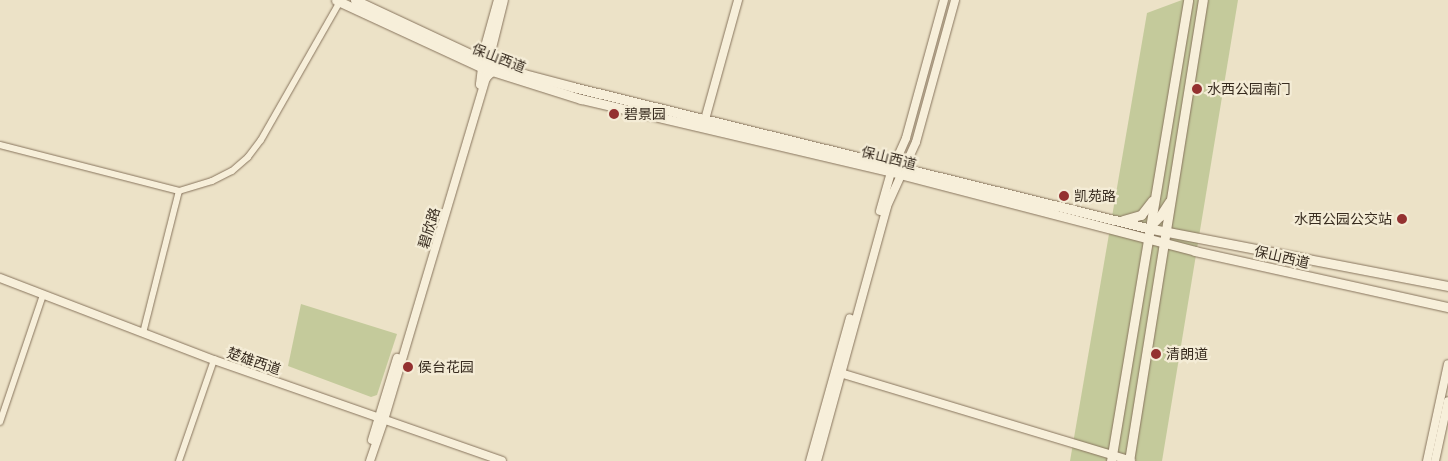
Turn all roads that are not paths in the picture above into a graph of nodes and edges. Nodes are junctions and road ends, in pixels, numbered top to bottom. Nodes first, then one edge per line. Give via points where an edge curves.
1 (355, 0) edge
2 (498, 0) edge
3 (504, 0) edge
4 (738, 0) edge
5 (944, 0) edge
6 (956, 0) edge
7 (1203, 0) edge
8 (339, 1) edge
9 (1188, 2) edge
10 (466, 57) junction
11 (485, 72) junction
12 (508, 74) junction
13 (704, 123) junction
14 (0, 145) edge
15 (897, 169) junction
16 (179, 191) junction
17 (1155, 194) junction
18 (1171, 198) junction
19 (1120, 221) junction
20 (1149, 227) junction
21 (1167, 231) junction
22 (1118, 232) junction
23 (1147, 239) junction
24 (1165, 243) junction
25 (0, 278) edge
26 (1448, 286) edge
27 (43, 295) junction
28 (1448, 308) edge
29 (143, 333) junction
30 (214, 360) junction
31 (1448, 364) edge
32 (838, 372) junction
33 (1448, 401) edge
34 (382, 419) junction
35 (0, 422) edge
36 (1112, 458) edge
37 (179, 461) edge
38 (365, 461) edge
39 (370, 461) edge
40 (502, 461) edge
41 (810, 461) edge
42 (817, 461) edge
43 (1130, 461) edge
44 (1427, 461) edge
45 (1435, 461) edge

1 - 10 main road, 保山西道
2 - 11 street, 碧欣路 via 484,50
3 - 11 street, 碧欣路
4 - 13 street
5 - 15 street
6 - 15 street via 916,142
7 - 18 main road
8 - 10 main road, 保山西道
8 - 16 street via 261,140 248,157 232,171 212,181
9 - 17 main road
10 - 11 main road, 保山西道
10 - 11 main road via 477,71
11 - 12 main road, 保山西道
11 - 12 street via 494,77
11 - 34 street, 碧欣路
12 - 13 main road, 保山西道
13 - 15 main road, 保山西道
14 - 16 street
15 - 19 main road, 保山西道
15 - 22 main road, 保山西道
15 - 32 street
16 - 29 street
17 - 19 main road via 1144,213
17 - 20 main road
18 - 20 main road
18 - 21 main road
19 - 20 main road, 保山西道
20 - 21 main road, 保山西道
20 - 22 main road via 1135,232
20 - 23 main road
21 - 24 main road
21 - 26 main road, 保山西道
22 - 23 main road, 保山西道
23 - 24 main road, 保山西道
23 - 36 main road
24 - 28 main road, 保山西道
24 - 43 main road
25 - 27 street, 楚雄西道
27 - 29 street, 楚雄西道
27 - 35 street
29 - 30 street, 楚雄西道
30 - 34 street, 楚雄西道
30 - 37 street
31 - 44 street
32 - 36 street
32 - 41 street
32 - 42 street
33 - 45 street
34 - 38 street, 碧欣路
34 - 39 street, 碧欣路
34 - 40 street, 楚雄西道
36 - 43 street

